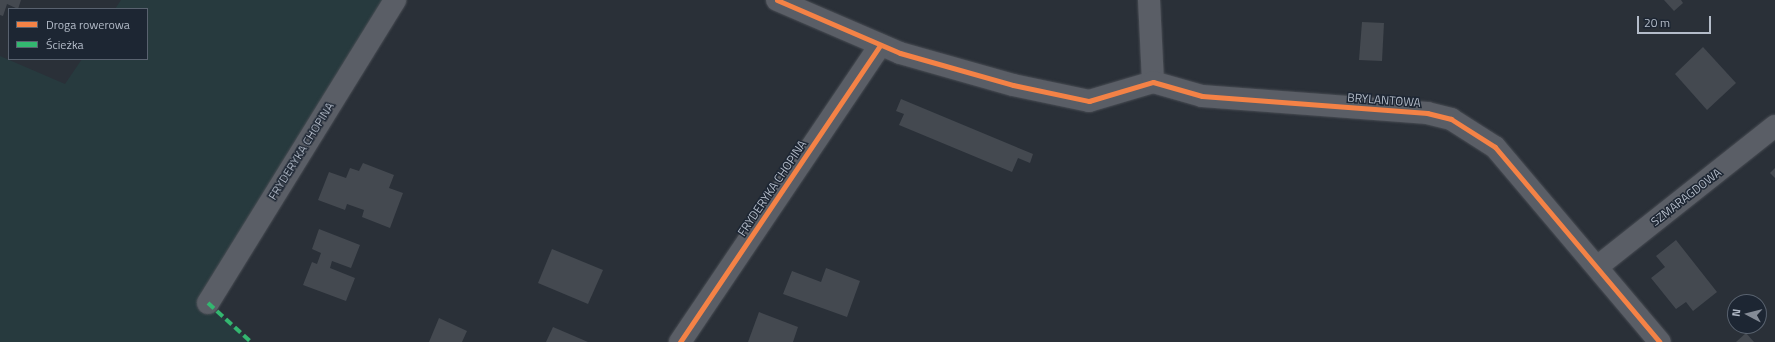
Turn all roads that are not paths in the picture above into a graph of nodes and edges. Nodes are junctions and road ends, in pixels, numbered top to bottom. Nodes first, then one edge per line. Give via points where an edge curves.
1 (395, 0) edge
2 (777, 0) edge
3 (1149, 0) edge
4 (880, 45) junction
5 (1153, 82) junction
6 (1775, 126) edge
7 (1597, 267) junction
8 (208, 303) dead end
9 (680, 342) edge
10 (1660, 342) edge

1 - 8 street, FRYDERYKA CHOPINA
2 - 4 street
3 - 5 street
4 - 5 street via 1013,85 1088,101
4 - 9 street, FRYDERYKA CHOPINA
5 - 7 street, BRYLANTOWA via 1202,96 1426,113 1451,119 1495,147
6 - 7 street, SZMARAGDOWA
7 - 10 street, BRYLANTOWA

